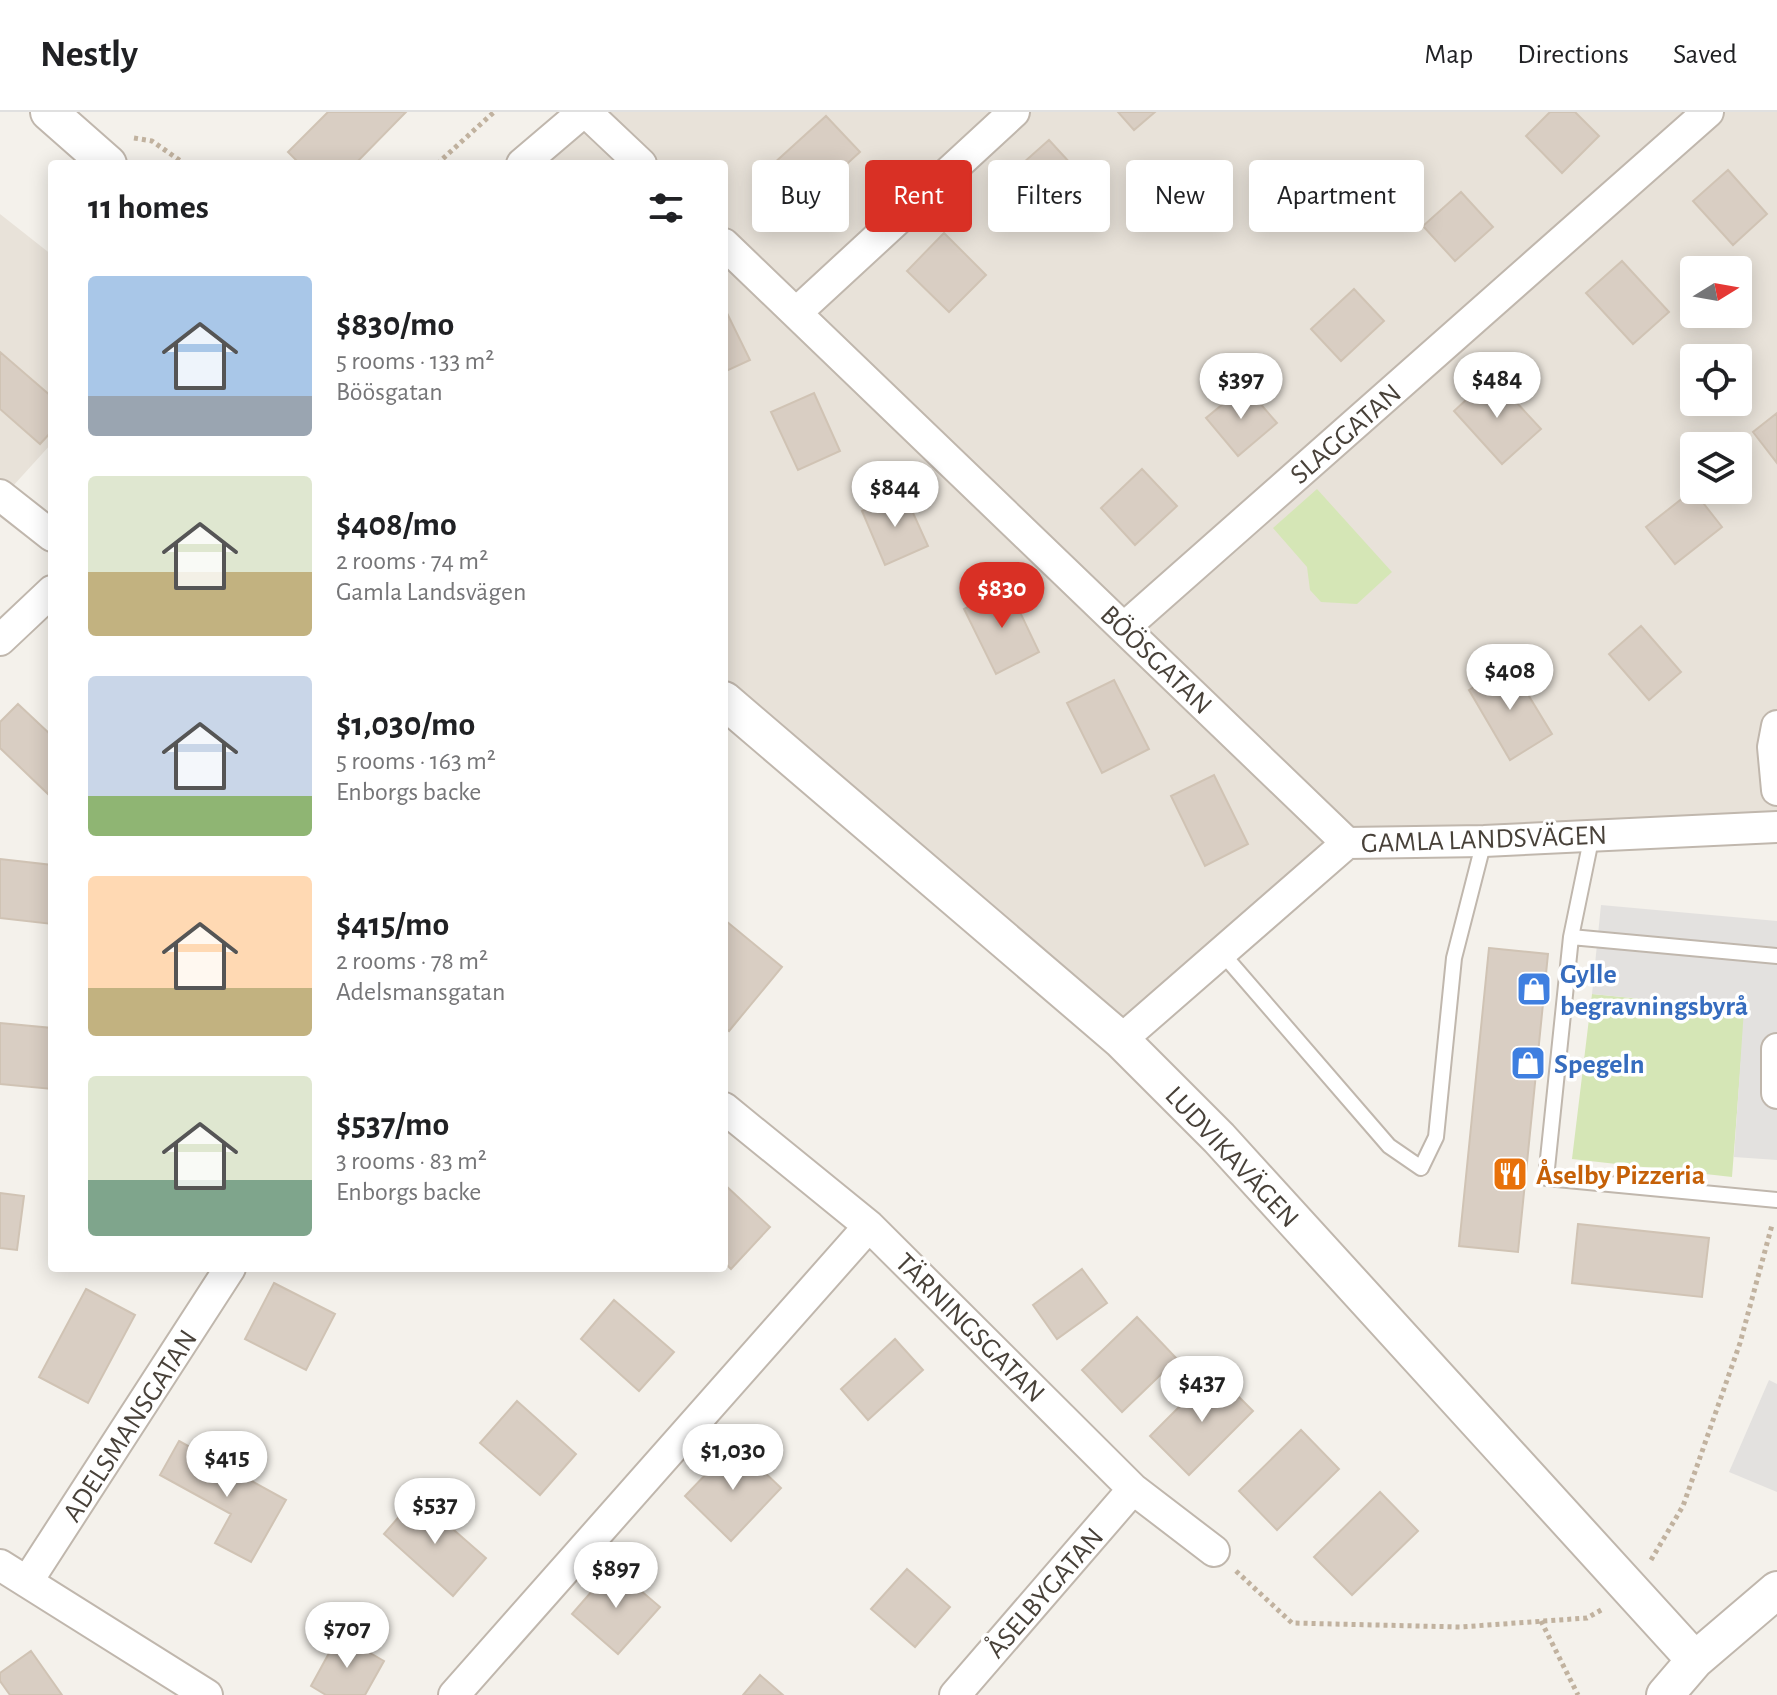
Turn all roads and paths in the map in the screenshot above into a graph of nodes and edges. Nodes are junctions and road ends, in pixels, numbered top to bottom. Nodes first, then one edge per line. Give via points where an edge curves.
1 (49, 112) edge
2 (494, 112) edge
3 (585, 112) edge
4 (1014, 112) edge
5 (1708, 112) edge
6 (103, 160) edge
7 (441, 160) edge
8 (527, 160) edge
9 (637, 160) edge
10 (728, 248) edge
11 (796, 313) junction
12 (0, 495) edge
13 (48, 533) edge
14 (48, 595) edge
15 (1125, 627) junction
16 (0, 640) edge
17 (728, 703) edge
18 (1777, 726) edge
19 (1777, 790) edge
20 (1777, 827) edge
21 (1592, 835) junction
22 (1484, 841) junction
23 (1347, 843) junction
24 (1571, 937) junction
25 (1222, 953) junction
26 (1777, 956) edge
27 (1121, 1040) junction
28 (1777, 1049) edge
29 (1777, 1093) edge
30 (728, 1111) edge
31 (1777, 1200) edge
32 (869, 1226) junction
33 (227, 1272) edge
34 (1133, 1489) junction
35 (1214, 1551) dead end
36 (0, 1565) edge
37 (27, 1582) junction
38 (1777, 1590) edge
39 (1541, 1621) dead end
40 (1695, 1660) junction
41 (207, 1695) edge
42 (454, 1695) edge
43 (955, 1695) edge
44 (1578, 1695) edge
45 (1665, 1695) edge

1 - 6 street
2 - 7 path
3 - 8 street
3 - 9 street
4 - 11 street
5 - 15 street, SLAGGATAN
10 - 11 street, BÖÖSGATAN
11 - 15 street, BÖÖSGATAN
12 - 13 street
14 - 16 street
15 - 23 street, BÖÖSGATAN
17 - 27 street, LUDVIKAVÄGEN
18 - 19 street
20 - 21 street, GAMLA LANDSVÄGEN
21 - 22 street, GAMLA LANDSVÄGEN
21 - 24 lane
22 - 23 street, GAMLA LANDSVÄGEN
22 - 25 lane via 1454,958 1436,1137 1421,1168 1389,1146
23 - 25 street, GAMLA LANDSVÄGEN
24 - 26 lane
24 - 31 lane via 1546,1178
25 - 27 street, GAMLA LANDSVÄGEN
27 - 40 street, LUDVIKAVÄGEN via 1219,1138
28 - 29 street
30 - 32 street, TÄRNINGSGATAN
32 - 34 street, TÄRNINGSGATAN
32 - 42 street
33 - 37 street, ADELSMANSGATAN
34 - 35 street, TÄRNINGSGATAN
34 - 43 street, ÅSELBYGATAN
36 - 37 street
37 - 41 street
38 - 40 street
39 - 44 path
40 - 45 street

